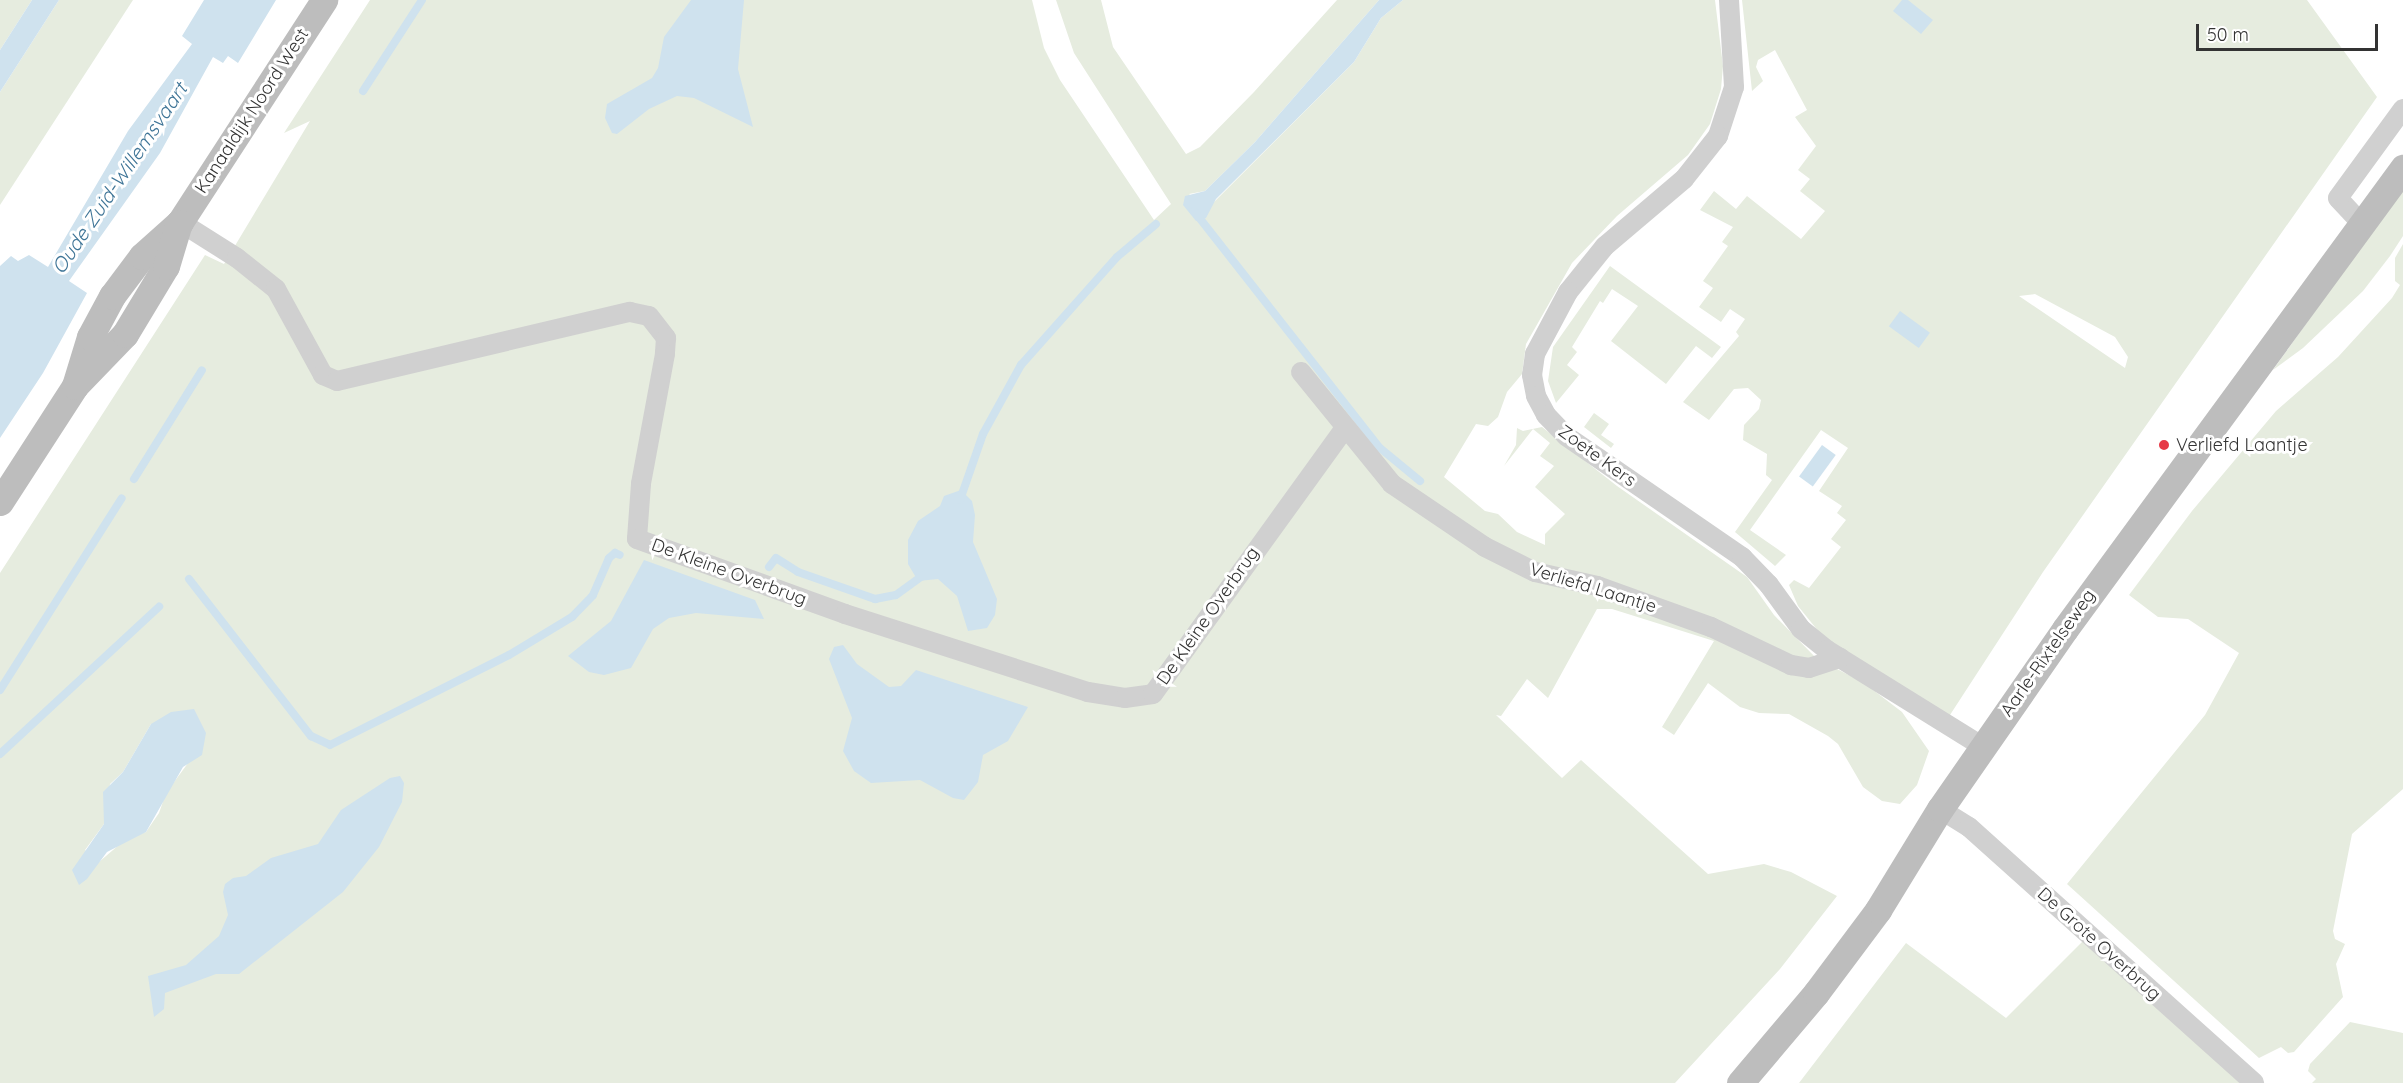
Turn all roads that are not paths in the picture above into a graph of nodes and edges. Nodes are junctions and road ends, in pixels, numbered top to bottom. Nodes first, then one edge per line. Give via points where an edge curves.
1 (324, 0) edge
2 (1728, 0) edge
3 (2403, 109) edge
4 (2403, 168) edge
5 (180, 222) junction
6 (2362, 224) junction
7 (1301, 372) dead end
8 (1344, 429) junction
9 (0, 502) edge
10 (1840, 658) junction
11 (1982, 746) junction
12 (1940, 809) junction
13 (1740, 1083) edge
14 (2254, 1083) edge

1 - 5 street, Kanaaldijk Noord West
2 - 10 street, Zoete Kers via 1734,87 1718,136 1684,179 1605,246 1568,292 1535,354 1534,387 1546,415 1562,432 1742,557 1802,629
3 - 6 street via 2338,198
4 - 6 street, Aarle-Rixtelseweg
5 - 8 street, De Kleine Overbrug via 237,258 276,289 323,375 338,381 630,312 649,316 666,338 641,484 637,539 845,614 1088,692 1125,698 1153,694
5 - 9 street, Kanaaldijk Noord West via 142,256 112,296 90,337 75,386
6 - 11 street, Aarle-Rixtelseweg
7 - 8 street, Verliefd Laantje
8 - 10 street, Verliefd Laantje via 1392,484 1485,547 1535,572 1597,586 1701,623 1791,665 1809,668
10 - 11 street, Zoete Kers
11 - 12 street, Aarle-Rixtelseweg
12 - 13 street, Aarle-Rixtelseweg via 1878,910 1816,993
12 - 14 street, De Grote Overbrug via 1970,827

